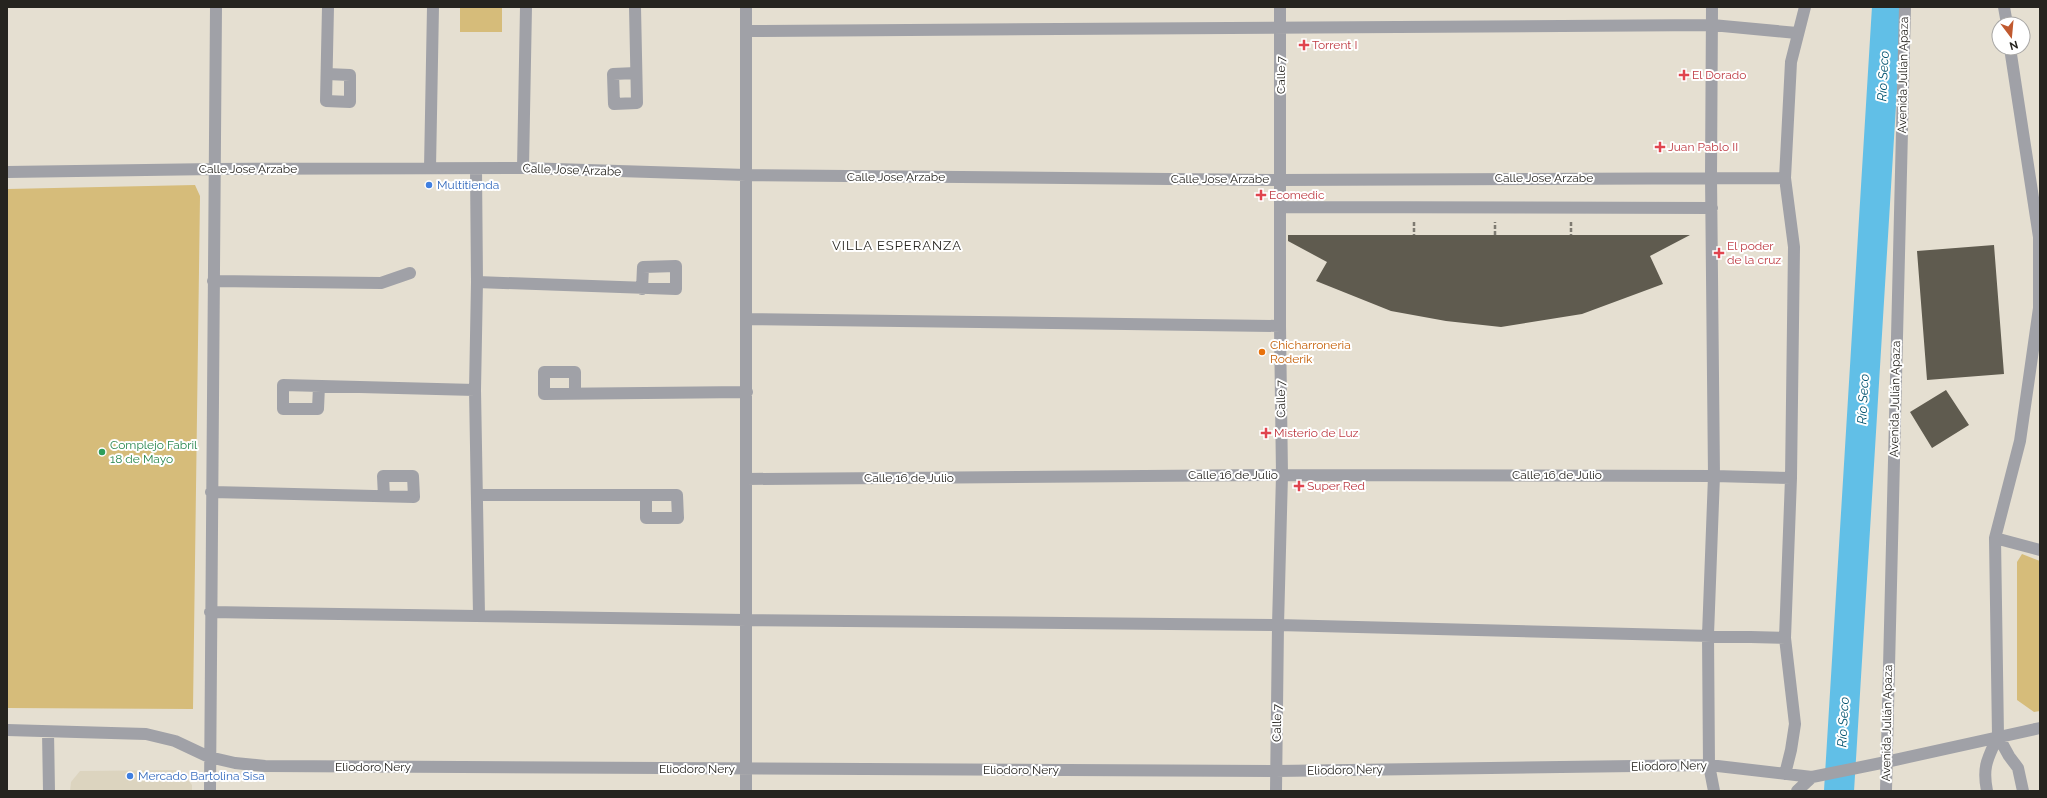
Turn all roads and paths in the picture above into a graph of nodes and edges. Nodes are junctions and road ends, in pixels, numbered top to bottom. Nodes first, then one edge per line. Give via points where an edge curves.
1 (216, 7) edge
2 (328, 7) edge
3 (433, 7) edge
4 (526, 7) edge
5 (635, 7) edge
6 (746, 7) edge
7 (1280, 7) edge
8 (1712, 7) edge
9 (1805, 7) edge
10 (1905, 7) edge
11 (1712, 25) junction
12 (1280, 28) junction
13 (746, 30) junction
14 (1797, 33) junction
15 (2011, 56) edge
16 (636, 73) dead end
17 (327, 74) dead end
18 (430, 168) junction
19 (524, 168) junction
20 (215, 169) junction
21 (476, 169) junction
22 (7, 172) edge
23 (746, 175) junction
24 (1711, 176) junction
25 (1785, 178) junction
26 (1281, 180) junction
27 (1281, 207) junction
28 (1712, 208) junction
29 (2040, 237) edge
30 (410, 273) dead end
31 (213, 281) junction
32 (477, 282) junction
33 (642, 289) dead end
34 (746, 319) junction
35 (1280, 326) junction
36 (319, 386) dead end
37 (2040, 388) edge
38 (2028, 389) junction
39 (475, 390) junction
40 (747, 392) junction
41 (575, 394) dead end
42 (1282, 475) junction
43 (1714, 476) junction
44 (1791, 478) junction
45 (747, 479) junction
46 (211, 492) junction
47 (477, 495) junction
48 (384, 496) dead end
49 (646, 496) dead end
50 (1995, 538) junction
51 (2040, 550) edge
52 (210, 612) junction
53 (479, 615) junction
54 (746, 620) junction
55 (1278, 625) junction
56 (1708, 635) junction
57 (1785, 638) junction
58 (2040, 728) edge
59 (7, 730) edge
60 (48, 732) junction
61 (1998, 736) junction
62 (209, 756) junction
63 (1886, 762) junction
64 (1709, 765) junction
65 (746, 769) junction
66 (1276, 771) junction
67 (1785, 774) junction
68 (1815, 776) junction
69 (49, 791) edge
70 (210, 791) edge
71 (746, 791) edge
72 (1276, 791) edge
73 (1714, 791) edge
74 (1797, 791) edge
75 (1886, 791) edge
76 (1987, 791) edge
77 (2023, 791) edge

1 - 20 street
2 - 17 street
3 - 18 street
4 - 19 street
5 - 16 street
6 - 13 street
7 - 12 street, Calle 7
8 - 11 street
9 - 14 street
10 - 63 street, Avenida Julián Apaza
11 - 12 street
11 - 14 street
11 - 24 street
12 - 13 street
12 - 26 street, Calle 7
13 - 23 street
14 - 25 street via 1791,62
15 - 29 street
18 - 20 street, Calle Jose Arzabe
18 - 21 street, Calle Jose Arzabe
19 - 21 street, Calle Jose Arzabe
19 - 23 street, Calle Jose Arzabe
20 - 22 street, Calle Jose Arzabe
20 - 31 street
21 - 32 street
23 - 26 street, Calle Jose Arzabe
23 - 34 street
24 - 25 street, Calle Jose Arzabe
24 - 26 street, Calle Jose Arzabe
24 - 28 street
25 - 44 street via 1794,247
26 - 27 street, Calle 7
27 - 28 street
27 - 35 street, Calle 7
28 - 43 street
29 - 38 street via 2039,308
30 - 31 street via 381,283
31 - 46 street
32 - 33 street
32 - 39 street
34 - 35 street
34 - 40 street
35 - 42 street, Calle 7
36 - 39 street
37 - 38 street
38 - 50 street via 2020,441
39 - 47 street
40 - 41 street
40 - 45 street
42 - 43 street, Calle 16 de Julio
42 - 45 street, Calle 16 de Julio
42 - 55 street, Calle 7
43 - 44 street, Calle 16 de Julio
43 - 56 street
44 - 57 street
45 - 54 street
46 - 48 street
46 - 52 street
47 - 49 street
47 - 53 street
50 - 51 street
50 - 61 street
52 - 53 street
52 - 62 street
53 - 54 street
54 - 55 street
54 - 65 street
55 - 56 street
55 - 66 street, Calle 7
56 - 57 street
56 - 64 street
57 - 67 street via 1795,724
58 - 61 street
59 - 60 street, Eliodoro Nery
60 - 62 street, Eliodoro Nery via 146,734 175,741
60 - 69 street
61 - 63 street
61 - 76 street via 1986,764 1984,776
61 - 77 street via 2018,768
62 - 65 street, Eliodoro Nery via 235,763 265,766
62 - 70 street
63 - 68 street
63 - 75 street, Avenida Julián Apaza
64 - 66 street, Eliodoro Nery
64 - 67 street, Eliodoro Nery
64 - 73 street
65 - 66 street, Eliodoro Nery
65 - 71 street
66 - 72 street, Calle 7
67 - 68 street, Eliodoro Nery
68 - 74 street

